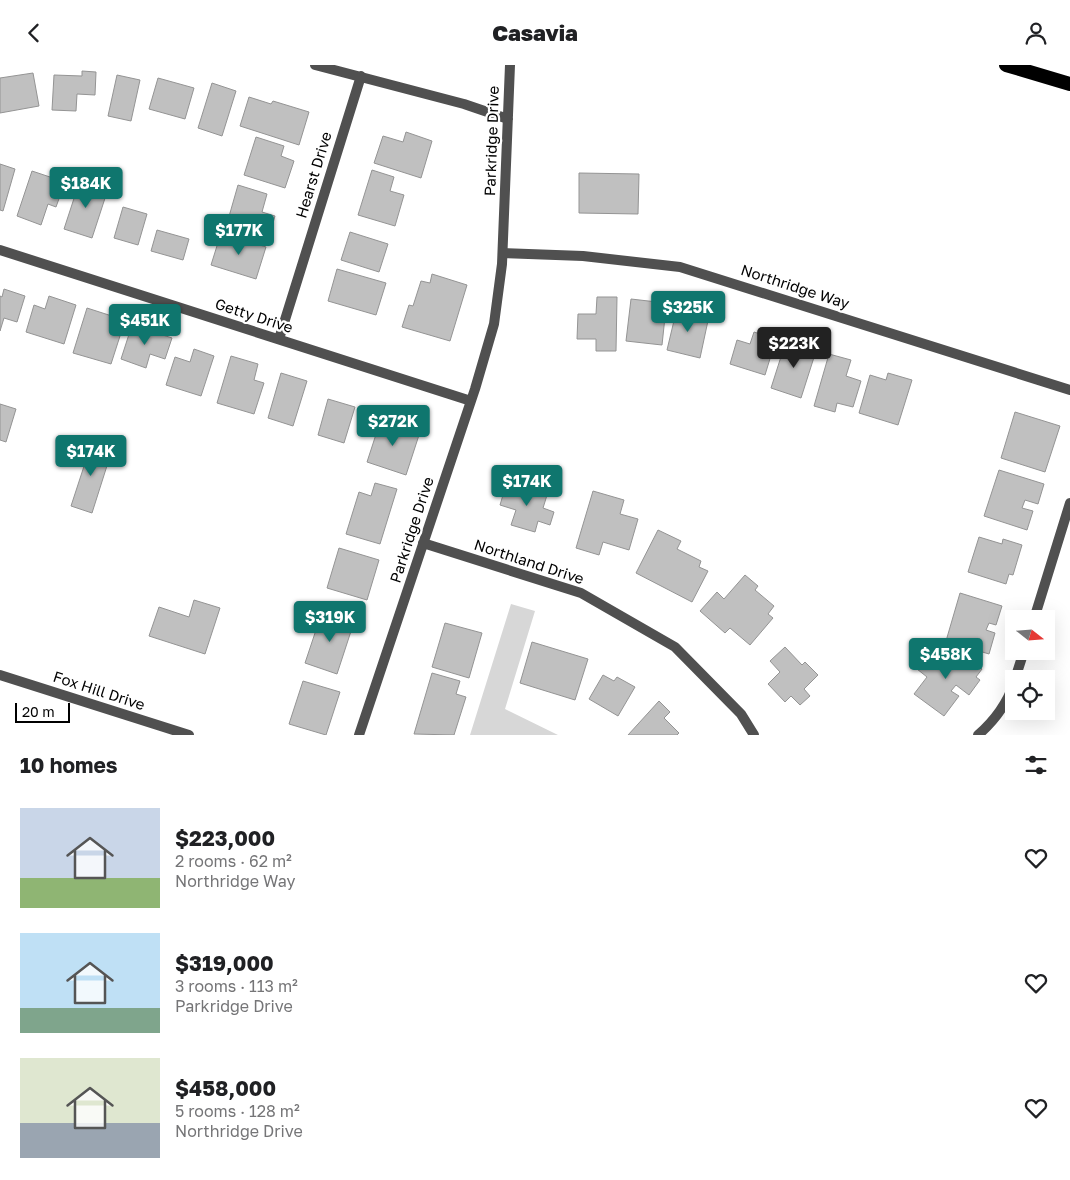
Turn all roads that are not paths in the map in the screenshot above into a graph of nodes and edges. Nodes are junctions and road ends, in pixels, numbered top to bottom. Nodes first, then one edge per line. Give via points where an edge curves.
1 (316, 65) edge
2 (510, 65) edge
3 (1006, 65) edge
4 (361, 76) junction
5 (1070, 84) edge
6 (508, 119) junction
7 (0, 249) edge
8 (503, 253) junction
9 (279, 339) junction
10 (1070, 391) edge
11 (470, 401) junction
12 (1070, 503) edge
13 (423, 543) junction
14 (1037, 610) edge
15 (0, 675) edge
16 (1005, 703) edge
17 (189, 735) edge
18 (359, 735) edge
19 (754, 735) edge
20 (978, 735) edge

1 - 4 street
2 - 6 street, Parkridge Drive
3 - 5 highway
4 - 6 street
4 - 9 street, Hearst Drive
6 - 8 street, Parkridge Drive
7 - 9 street, Getty Drive
8 - 10 street, Northridge Way via 583,256 680,267
8 - 11 street, Parkridge Drive via 494,324
9 - 11 street, Getty Drive
11 - 13 street, Parkridge Drive
12 - 14 street
13 - 18 street, Parkridge Drive
13 - 19 street, Northland Drive via 581,593 676,647 741,714
15 - 17 street, Fox Hill Drive
16 - 20 street

